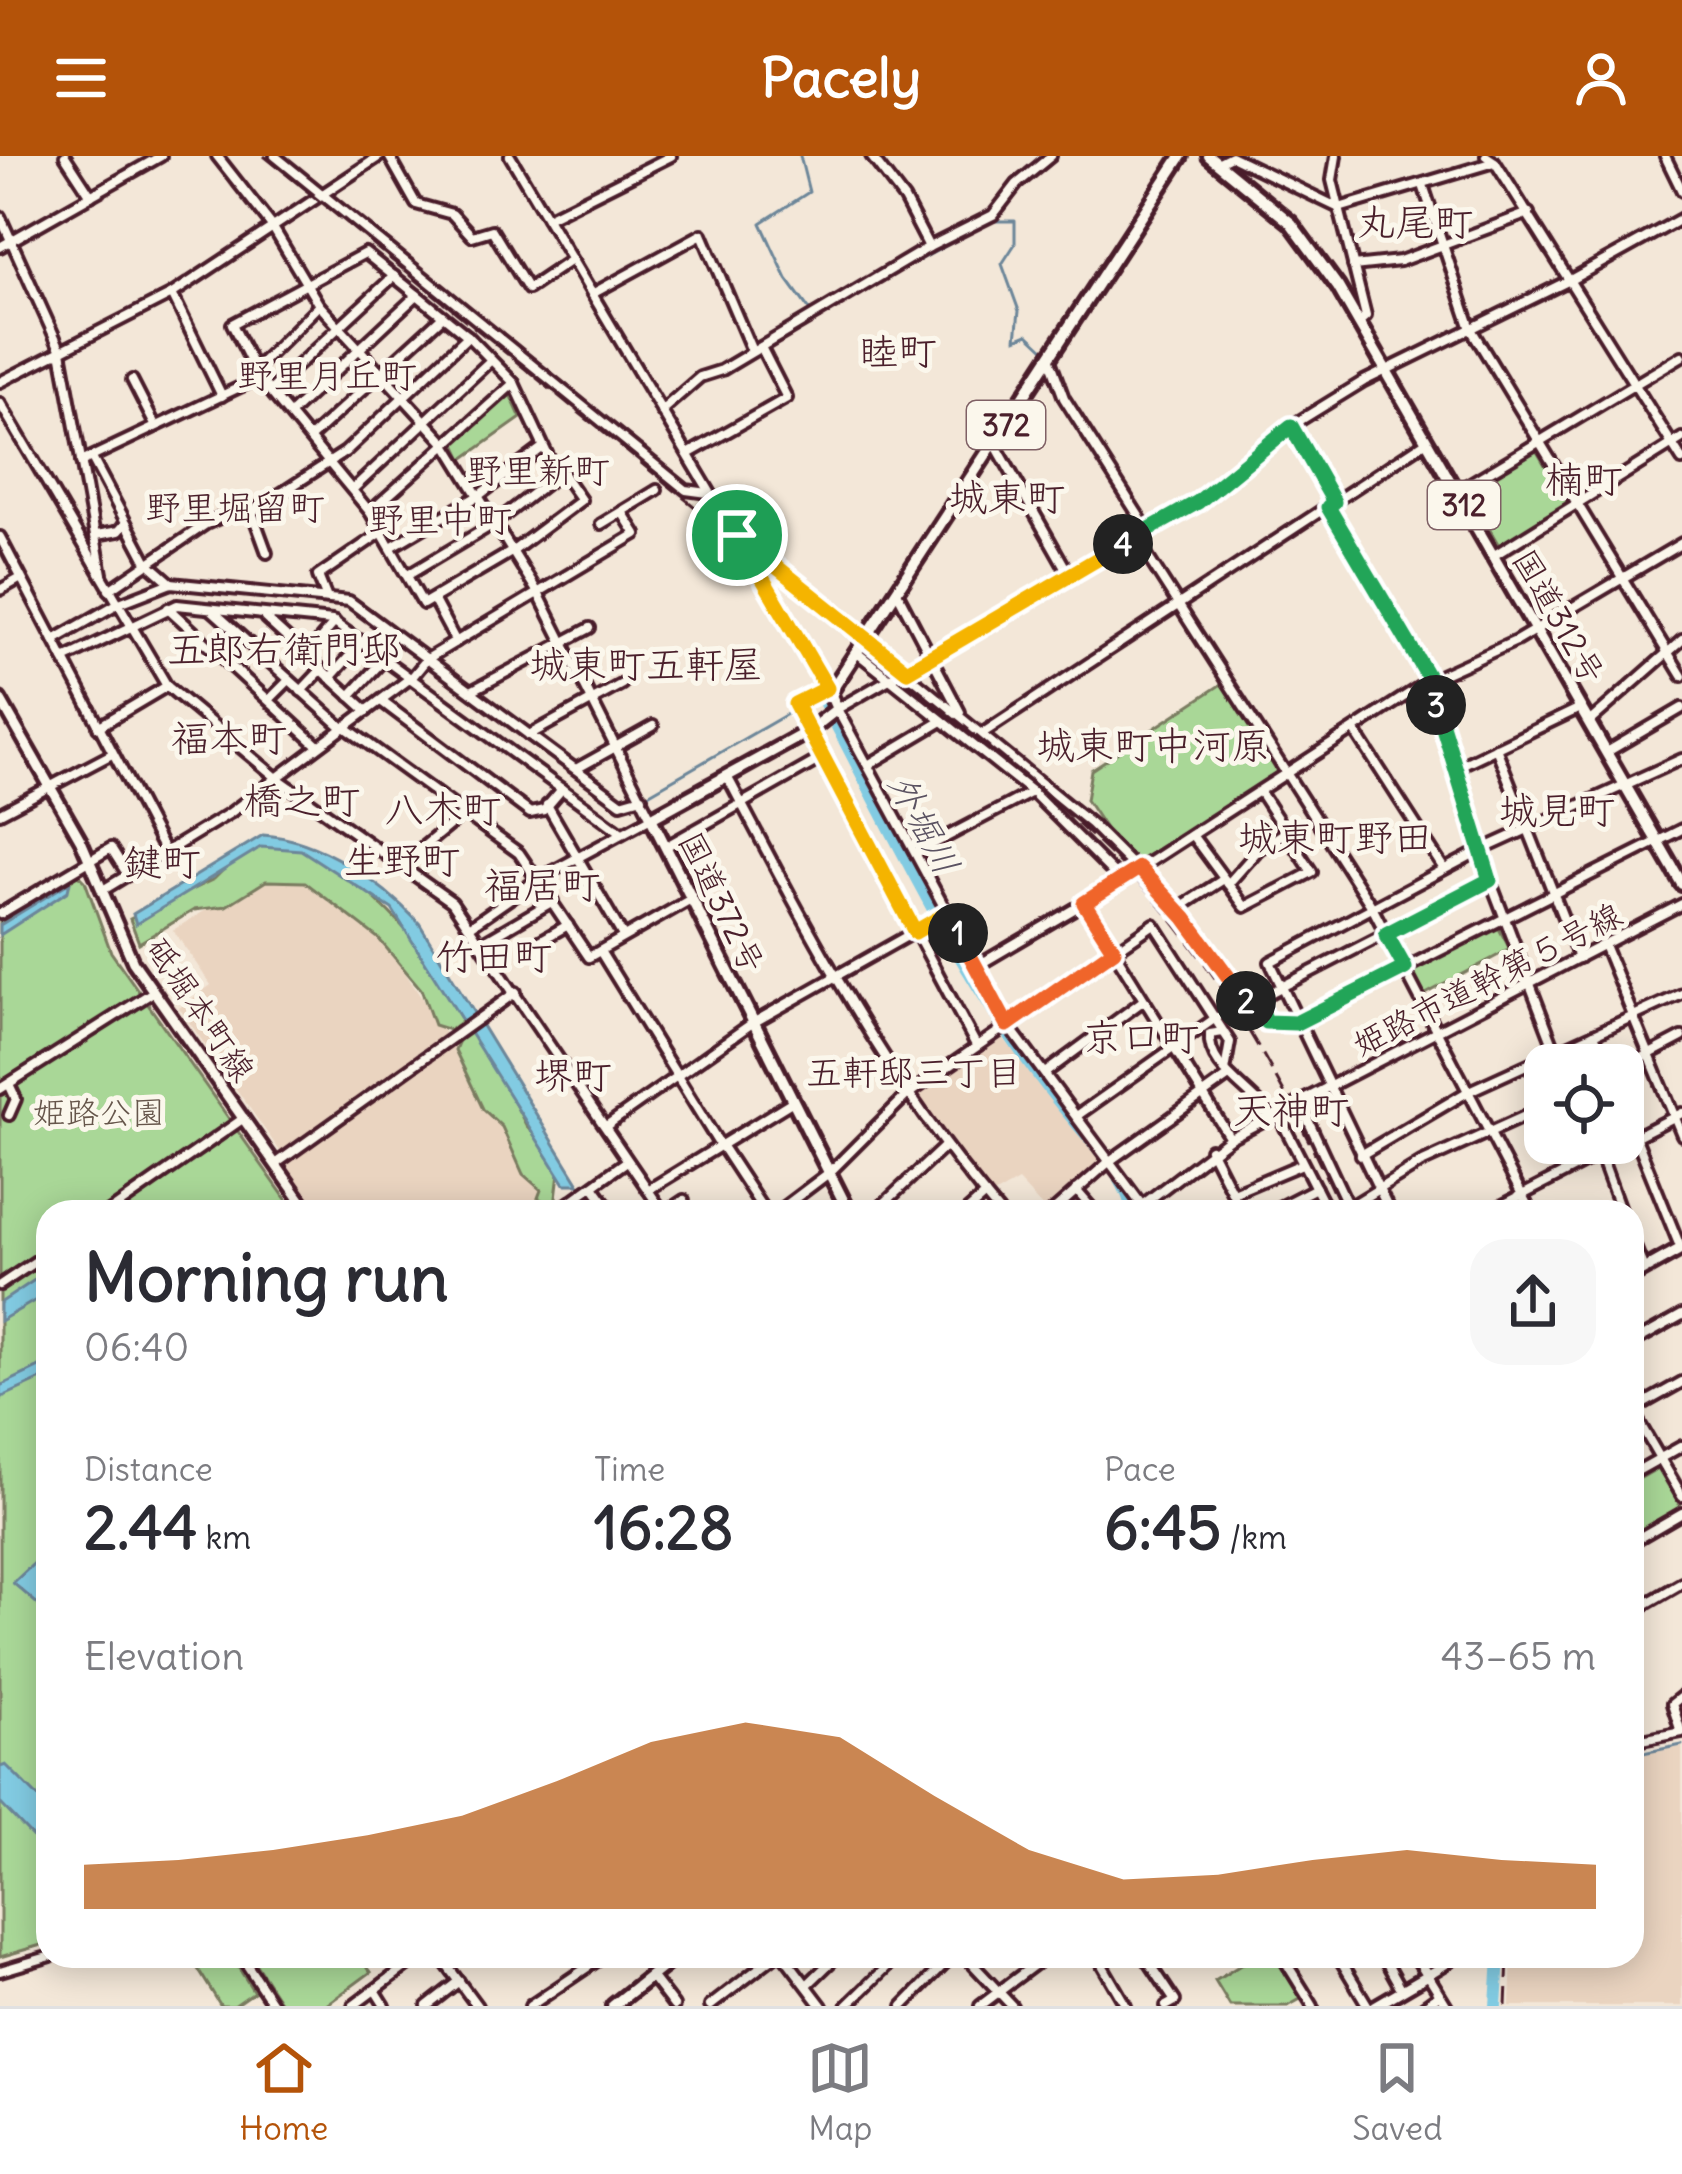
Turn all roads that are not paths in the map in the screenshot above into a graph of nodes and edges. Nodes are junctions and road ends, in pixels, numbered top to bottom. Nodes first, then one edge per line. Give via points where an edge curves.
1 (65, 156) edge
2 (161, 156) edge
3 (217, 156) edge
4 (275, 156) edge
5 (384, 156) edge
6 (510, 156) edge
7 (871, 156) edge
8 (1051, 156) edge
9 (1180, 156) edge
10 (1336, 156) edge
11 (1665, 156) edge
12 (666, 157) edge
13 (1214, 159) edge
14 (1490, 159) edge
15 (1423, 185) junction
16 (1682, 190) edge
17 (322, 194) junction
18 (91, 196) junction
19 (1339, 208) junction
20 (1529, 214) junction
21 (0, 216) edge
22 (548, 218) junction
23 (1682, 218) edge
24 (272, 226) junction
25 (10, 241) junction
26 (1442, 245) junction
27 (0, 247) edge
28 (929, 247) junction
29 (571, 260) junction
30 (1353, 266) junction
31 (394, 276) junction
32 (1572, 280) junction
33 (304, 283) junction
34 (172, 294) junction
35 (592, 294) junction
36 (417, 295) junction
37 (320, 305) junction
38 (443, 316) junction
39 (1358, 323) junction
40 (339, 327) junction
41 (1471, 329) junction
42 (468, 336) junction
43 (360, 349) junction
44 (757, 349) junction
45 (61, 351) junction
46 (491, 360) junction
47 (1050, 360) junction
48 (1680, 361) edge
49 (1385, 369) junction
50 (381, 372) junction
51 (257, 373) junction
52 (132, 380) dead end
53 (0, 382) edge
54 (514, 383) junction
55 (1636, 385) junction
56 (270, 392) junction
57 (403, 394) junction
58 (223, 396) junction
59 (0, 403) edge
60 (661, 411) junction
61 (290, 414) junction
62 (424, 418) junction
63 (155, 425) junction
64 (1291, 426) junction
65 (311, 437) junction
66 (1682, 438) edge
67 (1427, 441) junction
68 (994, 442) junction
69 (1540, 443) junction
70 (446, 444) junction
71 (1672, 444) junction
72 (542, 448) junction
73 (688, 454) junction
74 (93, 460) junction
75 (1682, 460) edge
76 (330, 461) junction
77 (81, 462) junction
78 (557, 475) junction
79 (354, 488) junction
80 (657, 490) dead end
81 (1456, 491) junction
82 (710, 493) junction
83 (478, 496) junction
84 (1331, 504) junction
85 (1576, 504) junction
86 (252, 512) junction
87 (370, 512) junction
88 (622, 512) junction
89 (126, 523) junction
90 (495, 523) junction
91 (601, 524) dead end
92 (1147, 530) junction
93 (382, 532) junction
94 (97, 535) junction
95 (737, 535) junction
96 (1135, 537) junction
97 (0, 538) edge
98 (1682, 543) edge
99 (391, 547) junction
100 (513, 550) junction
101 (267, 554) dead end
102 (1493, 556) junction
103 (147, 562) junction
104 (408, 575) junction
105 (1070, 577) junction
106 (21, 578) junction
107 (1622, 579) junction
108 (171, 583) junction
109 (106, 585) junction
110 (0, 590) edge
111 (896, 592) junction
112 (538, 593) junction
113 (326, 597) junction
114 (433, 599) junction
115 (117, 604) junction
116 (1179, 606) junction
117 (167, 608) junction
118 (211, 609) junction
119 (264, 617) junction
120 (335, 622) junction
121 (130, 627) junction
122 (590, 628) dead end
123 (1536, 629) junction
124 (866, 637) junction
125 (54, 640) junction
126 (364, 640) junction
127 (1682, 640) edge
128 (456, 642) junction
129 (563, 643) junction
130 (1666, 650) junction
131 (856, 652) junction
132 (306, 656) junction
133 (931, 656) junction
134 (386, 657) junction
135 (64, 659) junction
136 (427, 659) junction
137 (321, 670) junction
138 (907, 671) junction
139 (413, 676) junction
140 (1682, 676) edge
141 (331, 678) junction
142 (289, 680) junction
143 (891, 680) junction
144 (1430, 680) junction
145 (622, 684) dead end
146 (167, 686) junction
147 (302, 691) junction
148 (829, 691) junction
149 (471, 692) junction
150 (350, 696) junction
151 (0, 698) edge
152 (592, 698) junction
153 (381, 700) junction
154 (269, 701) junction
155 (1581, 707) junction
156 (1682, 708) edge
157 (367, 711) junction
158 (831, 714) junction
159 (964, 718) junction
160 (942, 721) junction
161 (1589, 722) junction
162 (653, 726) dead end
163 (98, 727) junction
164 (344, 728) junction
165 (808, 731) junction
166 (1355, 731) junction
167 (983, 733) junction
168 (529, 735) junction
169 (617, 744) junction
170 (317, 746) junction
171 (1496, 748) junction
172 (1607, 752) junction
173 (112, 754) junction
174 (822, 758) junction
175 (1682, 759) edge
176 (868, 765) junction
177 (1453, 769) junction
178 (575, 770) junction
179 (1289, 774) junction
180 (727, 776) junction
181 (277, 778) junction
182 (49, 786) junction
183 (1628, 788) junction
184 (562, 789) junction
185 (1032, 792) junction
186 (1260, 792) junction
187 (642, 796) junction
188 (742, 804) junction
189 (547, 805) junction
190 (0, 813) edge
191 (463, 814) junction
192 (651, 818) junction
193 (1682, 830) edge
194 (622, 832) junction
195 (1286, 832) junction
196 (1528, 832) junction
197 (1192, 835) junction
198 (1659, 842) junction
199 (665, 847) junction
200 (1479, 851) junction
201 (165, 852) junction
202 (916, 853) junction
203 (578, 857) junction
204 (90, 860) junction
205 (401, 865) junction
206 (1139, 868) junction
207 (1444, 869) junction
208 (128, 875) junction
209 (538, 879) junction
210 (1120, 880) junction
211 (1490, 880) junction
212 (1226, 882) junction
213 (1682, 884) edge
214 (103, 890) junction
215 (1551, 893) junction
216 (691, 899) junction
217 (553, 901) junction
218 (1084, 903) junction
219 (1185, 904) dead end
220 (1682, 904) edge
221 (1372, 907) junction
222 (0, 914) edge
223 (946, 914) junction
224 (1503, 915) junction
225 (472, 925) junction
226 (568, 925) junction
227 (915, 932) junction
228 (1386, 934) junction
229 (623, 936) junction
230 (483, 942) junction
231 (1604, 945) junction
232 (530, 946) dead end
233 (1114, 950) junction
234 (600, 951) junction
235 (1579, 958) junction
236 (977, 966) junction
237 (1405, 968) junction
238 (834, 977) junction
239 (1529, 983) junction
240 (1281, 988) junction
241 (153, 992) junction
242 (516, 992) junction
243 (1682, 994) edge
244 (1258, 999) junction
245 (1144, 1000) junction
246 (1634, 1016) junction
247 (1216, 1017) junction
248 (1296, 1023) junction
249 (751, 1024) junction
250 (1007, 1025) junction
251 (1438, 1031) junction
252 (1224, 1033) junction
253 (1594, 1034) junction
254 (1682, 1037) edge
255 (1553, 1044) edge
256 (1570, 1044) edge
257 (1598, 1044) edge
258 (976, 1045) junction
259 (1173, 1046) junction
260 (1649, 1053) junction
261 (1644, 1056) edge
262 (1524, 1065) edge
263 (1045, 1073) junction
264 (1227, 1074) junction
265 (677, 1075) junction
266 (4, 1086) edge
267 (1329, 1088) junction
268 (1469, 1091) junction
269 (907, 1095) junction
270 (1204, 1096) junction
271 (793, 1101) junction
272 (1300, 1103) junction
273 (9, 1115) dead end
274 (1078, 1115) junction
275 (1678, 1115) edge
276 (1275, 1116) junction
277 (1524, 1116) edge
278 (244, 1118) junction
279 (606, 1126) junction
280 (1490, 1131) junction
281 (1644, 1132) edge
282 (1682, 1135) edge
283 (1230, 1138) junction
284 (720, 1145) junction
285 (943, 1148) junction
286 (1210, 1149) junction
287 (1361, 1155) junction
288 (1644, 1157) edge
289 (1111, 1160) junction
290 (627, 1161) junction
291 (277, 1163) junction
292 (1302, 1164) junction
293 (1582, 1164) edge
294 (1604, 1164) edge
295 (830, 1172) junction
296 (593, 1186) junction
297 (1377, 1188) junction
298 (1316, 1189) junction
299 (648, 1190) junction
300 (1076, 1190) junction
301 (1233, 1193) junction
302 (985, 1195) junction
303 (1523, 1196) junction
304 (126, 1200) edge
305 (301, 1200) edge
306 (573, 1200) edge
307 (603, 1200) edge
308 (655, 1200) edge
309 (757, 1200) edge
310 (793, 1200) edge
311 (843, 1200) edge
312 (888, 1200) edge
313 (979, 1200) edge
314 (989, 1200) edge
315 (1066, 1200) edge
316 (1085, 1200) edge
317 (1138, 1200) edge
318 (1153, 1200) edge
319 (1236, 1200) edge
320 (1294, 1200) edge
321 (1322, 1200) edge
322 (1343, 1200) edge
323 (1361, 1200) edge
324 (1384, 1200) edge
325 (1514, 1200) edge
326 (1525, 1200) edge
327 (1615, 1200) edge
328 (1682, 1248) edge
329 (36, 1261) edge
330 (1644, 1269) edge
331 (0, 1285) edge
332 (1682, 1316) edge
333 (1644, 1336) edge
334 (1682, 1382) edge
335 (1644, 1403) edge
336 (1644, 1431) edge
337 (1682, 1446) edge
338 (1660, 1458) junction
339 (1644, 1467) edge
340 (1682, 1496) edge
341 (1682, 1513) edge
342 (1644, 1535) edge
343 (1682, 1583) edge
344 (1644, 1603) edge
345 (1682, 1696) edge
346 (1682, 1732) edge
347 (1644, 1740) edge
348 (36, 1960) edge
349 (250, 1968) edge
350 (404, 1968) edge
351 (449, 1968) edge
352 (586, 1968) edge
353 (661, 1968) edge
354 (759, 1968) edge
355 (794, 1968) edge
356 (825, 1968) edge
357 (886, 1968) edge
358 (940, 1968) edge
359 (977, 1968) edge
360 (1030, 1968) edge
361 (1104, 1968) edge
362 (1153, 1968) edge
363 (1289, 1968) edge
364 (1346, 1968) edge
365 (1389, 1968) edge
366 (1423, 1968) edge
367 (1439, 1968) edge
368 (0, 1971) edge
369 (1427, 1975) junction
370 (651, 1976) junction
371 (459, 1982) junction
372 (807, 1985) junction
373 (375, 1990) junction
374 (1000, 1990) junction
375 (1402, 1990) junction
376 (1439, 1995) junction
377 (1310, 2002) edge
378 (274, 2006) edge
379 (353, 2006) edge
380 (385, 2006) edge
381 (427, 2006) edge
382 (477, 2006) edge
383 (530, 2006) edge
384 (613, 2006) edge
385 (674, 2006) edge
386 (710, 2006) edge
387 (822, 2006) edge
388 (847, 2006) edge
389 (903, 2006) edge
390 (980, 2006) edge
391 (1012, 2006) edge
392 (1126, 2006) edge
393 (1166, 2006) edge
394 (1294, 2006) edge
395 (1371, 2006) edge
396 (1424, 2006) edge
397 (1447, 2006) edge

1 - 18 street
2 - 18 street
3 - 24 street
4 - 17 street
5 - 17 street
5 - 29 street via 416,204 452,214 472,236 492,230 528,289
6 - 22 street
7 - 28 street
8 - 28 street via 993,215
9 - 47 highway, 372
10 - 19 street
11 - 16 street
12 - 22 street
13 - 19 street via 1231,156
13 - 39 highway, 国道312号 / 312 via 1292,223
14 - 15 street
14 - 20 street
15 - 19 street
15 - 26 street
17 - 24 street
17 - 82 street via 686,490
18 - 25 street
19 - 30 street
20 - 26 street
20 - 32 street
21 - 25 street
22 - 29 street
23 - 32 street
24 - 33 street
24 - 34 street
25 - 27 street
25 - 45 street
26 - 30 street
26 - 41 street
28 - 44 street
29 - 35 street
30 - 39 street via 1366,316
31 - 33 street via 365,253
31 - 36 street
31 - 40 street
32 - 41 street
32 - 55 street
33 - 37 street
33 - 51 street via 232,324
34 - 45 street
34 - 58 street
35 - 44 street via 702,234
35 - 60 street
36 - 38 street
36 - 43 street
37 - 40 street
37 - 51 street
38 - 42 street
38 - 50 street
39 - 49 highway, 国道312号 / 312
40 - 43 street
40 - 56 street
41 - 49 street
41 - 69 street
42 - 46 street
42 - 57 street
43 - 50 street
43 - 61 street
44 - 60 street via 700,377
44 - 73 street via 787,398
45 - 53 street
45 - 77 street
46 - 54 street
46 - 62 street
47 - 68 highway, 372
47 - 92 street via 1064,398
48 - 55 street
49 - 64 street
49 - 67 highway, 国道312号 / 312
50 - 57 street
50 - 65 street
51 - 56 street
51 - 58 street
52 - 63 street
54 - 70 street
54 - 72 street
55 - 69 street
55 - 71 street
56 - 61 street
57 - 62 street
57 - 76 street
58 - 63 street
59 - 109 street
60 - 73 street
61 - 65 street
62 - 70 street
62 - 79 street
63 - 74 street
64 - 84 street
64 - 92 street via 1198,502
65 - 76 street
66 - 71 street
67 - 81 highway, 国道312号 / 312
67 - 84 street
68 - 105 street
68 - 111 highway, 372
69 - 81 street
69 - 85 street
70 - 83 street
70 - 87 street
71 - 75 street
71 - 85 street
72 - 78 street
72 - 83 street
73 - 82 street
74 - 77 street
74 - 89 street
76 - 79 street
76 - 86 street
77 - 94 street
78 - 90 street
78 - 100 street via 581,500
79 - 87 street
80 - 88 street
81 - 102 highway, 国道312号 / 312
82 - 95 street
83 - 90 street
83 - 99 street
84 - 116 street
84 - 144 street
85 - 102 street
85 - 107 street
86 - 101 street
86 - 103 street via 242,508 206,524
87 - 93 street
88 - 91 street
88 - 112 street via 636,535
89 - 94 street
89 - 103 street
90 - 100 street
90 - 104 street
92 - 96 street
93 - 99 street
93 - 113 street via 318,576
94 - 109 street
95 - 124 street
95 - 148 street
96 - 105 street
96 - 116 street
97 - 106 street
98 - 107 street
99 - 104 street
100 - 112 street
100 - 114 street
102 - 123 highway, 国道312号 / 312
103 - 108 street
103 - 109 street
104 - 114 street via 423,604
105 - 133 street
106 - 110 street
106 - 125 street
107 - 123 street
107 - 130 street
108 - 113 street
108 - 115 street
109 - 115 street
111 - 124 highway, 372
111 - 133 street
112 - 128 street
112 - 129 street
113 - 136 street via 349,601
114 - 128 street
115 - 121 street
115 - 125 street
116 - 167 street
116 - 179 street
117 - 118 street
117 - 121 street
117 - 154 street
118 - 119 street
118 - 142 street
119 - 120 street
119 - 132 street
120 - 126 street
120 - 132 street
121 - 135 street
121 - 146 street
122 - 129 street
123 - 144 street
123 - 155 highway, 国道312号 / 312
124 - 131 highway, 372
124 - 138 street
125 - 135 street
126 - 134 street
126 - 141 street
127 - 130 street
128 - 136 street
129 - 149 street
129 - 152 street
130 - 140 street
130 - 161 street
131 - 143 street
131 - 148 highway, 372
132 - 137 street
133 - 138 street
133 - 159 street
134 - 139 street
134 - 150 street
135 - 163 street
136 - 139 street
136 - 149 street
137 - 141 street
137 - 147 street
138 - 143 street
138 - 159 street
139 - 153 street
139 - 184 street
141 - 150 street
142 - 147 street
142 - 154 street
143 - 158 street
143 - 160 street
144 - 166 street
144 - 177 street
145 - 152 street
146 - 163 street
146 - 181 street
147 - 164 street
148 - 158 highway
148 - 165 street via 797,708
149 - 168 street
150 - 157 street
151 - 182 main road, 砥堀本町線
152 - 168 street
152 - 169 street
153 - 157 street
153 - 189 street via 530,813
154 - 170 street
155 - 161 highway, 国道312号 / 312
155 - 171 street
156 - 172 street
157 - 164 street
158 - 165 highway, 国道372号
158 - 176 street
159 - 167 street
160 - 176 street
160 - 185 street
161 - 172 highway, 国道312号 / 312
162 - 169 street
163 - 173 street
164 - 170 street
164 - 191 street
165 - 174 street
165 - 180 highway, 国道372号
166 - 179 street
166 - 207 street
167 - 206 street
168 - 178 street
169 - 178 street
169 - 187 street
170 - 181 street
171 - 177 street
171 - 196 street
172 - 183 highway, 国道312号 / 312
173 - 182 street
173 - 201 street
174 - 188 street
174 - 227 street
175 - 183 street
176 - 202 street
177 - 200 street
178 - 187 street via 621,802
179 - 186 street
179 - 221 street
180 - 188 street
180 - 192 highway, 国道372号
181 - 201 street
181 - 205 street
182 - 190 street
182 - 204 main road, 砥堀本町線
183 - 196 street
183 - 198 highway, 国道312号 / 312
184 - 189 street
184 - 194 street
185 - 202 street
185 - 210 street
186 - 195 street
186 - 197 street
187 - 192 street
188 - 199 street
188 - 238 street
189 - 203 street
191 - 205 street
191 - 209 street via 519,853
192 - 194 street
192 - 199 highway, 国道372号
193 - 198 street
194 - 203 street
195 - 212 street
195 - 212 street via 1312,872 1245,908
196 - 200 street
196 - 215 street
197 - 206 street
197 - 212 street
198 - 213 highway, 国道312号 / 312
198 - 215 street
199 - 216 highway, 国道372号
200 - 207 street
200 - 211 street
201 - 208 street
202 - 223 street
203 - 209 street
203 - 229 street
204 - 208 street via 111,848
204 - 214 main road, 砥堀本町線
204 - 222 street
205 - 225 street
206 - 210 street
206 - 244 street via 1242,1000
207 - 221 street
208 - 214 street
209 - 217 street
209 - 225 street
210 - 218 street
211 - 224 street
211 - 228 street
212 - 219 street
214 - 241 main road, 砥堀本町線
215 - 224 street
215 - 235 street
216 - 229 street
216 - 249 highway, 国道372号
217 - 226 street
217 - 230 street
218 - 233 street
218 - 236 street
220 - 231 street, 姫路市道幹第５号線
221 - 228 street
221 - 240 street via 1270,962
223 - 227 street
223 - 236 street
224 - 237 street
224 - 239 street
225 - 230 street
226 - 232 street
226 - 234 street via 589,957
227 - 238 street
227 - 258 street
228 - 237 street
228 - 240 street
229 - 234 street
230 - 242 street
231 - 235 street, 姫路市道幹第５号線
231 - 246 street
233 - 245 street
233 - 247 street via 1154,924
233 - 250 street
234 - 265 street
235 - 239 street, 姫路市道幹第５号線
236 - 250 street
237 - 248 street
237 - 251 street
238 - 249 street
238 - 269 street
239 - 251 street, 姫路市道幹第５号線
239 - 255 street
240 - 244 street
240 - 248 street
241 - 266 street
241 - 278 main road, 砥堀本町線
242 - 279 street
242 - 291 street
243 - 246 street
244 - 248 street via 1266,1022
245 - 259 street
245 - 263 street
246 - 253 street
246 - 260 street
247 - 252 street
247 - 259 street
248 - 267 street
249 - 265 street
249 - 271 highway, 国道372号
250 - 258 street
250 - 263 street
251 - 267 street, 姫路市道幹第５号線
251 - 268 street
252 - 264 street via 1232,1046
252 - 264 street via 1208,1041
253 - 256 street
253 - 257 street
254 - 260 street
258 - 269 street
259 - 270 street
259 - 274 street
260 - 261 street
260 - 275 street
262 - 268 street
263 - 274 street
264 - 270 street
264 - 276 street
265 - 279 street
265 - 284 street
266 - 273 street via 16,1099
267 - 272 street, 姫路市道幹第５号線
267 - 287 street
268 - 280 street
268 - 287 street
269 - 285 street
269 - 295 street
270 - 283 street
270 - 289 street
271 - 284 street
271 - 295 highway, 国道372号
272 - 276 street, 姫路市道幹第５号線
272 - 322 street
274 - 289 street
275 - 281 street
275 - 282 street
276 - 283 street, 姫路市道幹第５号線
276 - 292 street
277 - 280 street
278 - 291 main road, 砥堀本町線
278 - 304 street
279 - 290 street
280 - 297 street
280 - 303 street
283 - 286 street, 姫路市道幹第５号線
284 - 299 street
284 - 309 street
285 - 302 street
285 - 312 street
286 - 301 street
286 - 318 street, 姫路市道幹第５号線
287 - 297 street
288 - 328 street
289 - 300 street
289 - 317 street
290 - 296 street
290 - 299 street
291 - 305 main road, 砥堀本町線
292 - 298 street
292 - 301 street
293 - 303 street
294 - 327 street
295 - 310 street
295 - 311 highway, 国道372号
296 - 306 street
296 - 307 street
297 - 323 street
297 - 324 street
298 - 320 street
298 - 321 street
299 - 308 street
300 - 315 street
300 - 316 street
301 - 319 street
302 - 313 street
302 - 314 street
303 - 325 street
303 - 326 street
328 - 330 highway
329 - 331 street
332 - 333 street
334 - 335 street
336 - 338 street
337 - 338 street
338 - 339 street
338 - 340 street
341 - 342 street
343 - 344 street
345 - 346 street via 1672,1704
346 - 347 street
348 - 368 street
349 - 378 street
350 - 373 street
351 - 371 street
352 - 383 street
353 - 370 highway
354 - 386 street
355 - 372 street
356 - 372 street
357 - 388 street
358 - 389 street
359 - 374 street
360 - 374 street
361 - 392 street
362 - 393 street via 1175,2001
363 - 377 street
364 - 395 street
365 - 375 street
366 - 369 main road
367 - 369 street
369 - 375 main road
369 - 376 street
370 - 384 highway
370 - 385 street
371 - 381 street
371 - 382 street
372 - 387 street
373 - 379 street
373 - 380 street
374 - 390 street
374 - 391 street
375 - 395 main road
376 - 396 street
376 - 397 street
377 - 394 street

